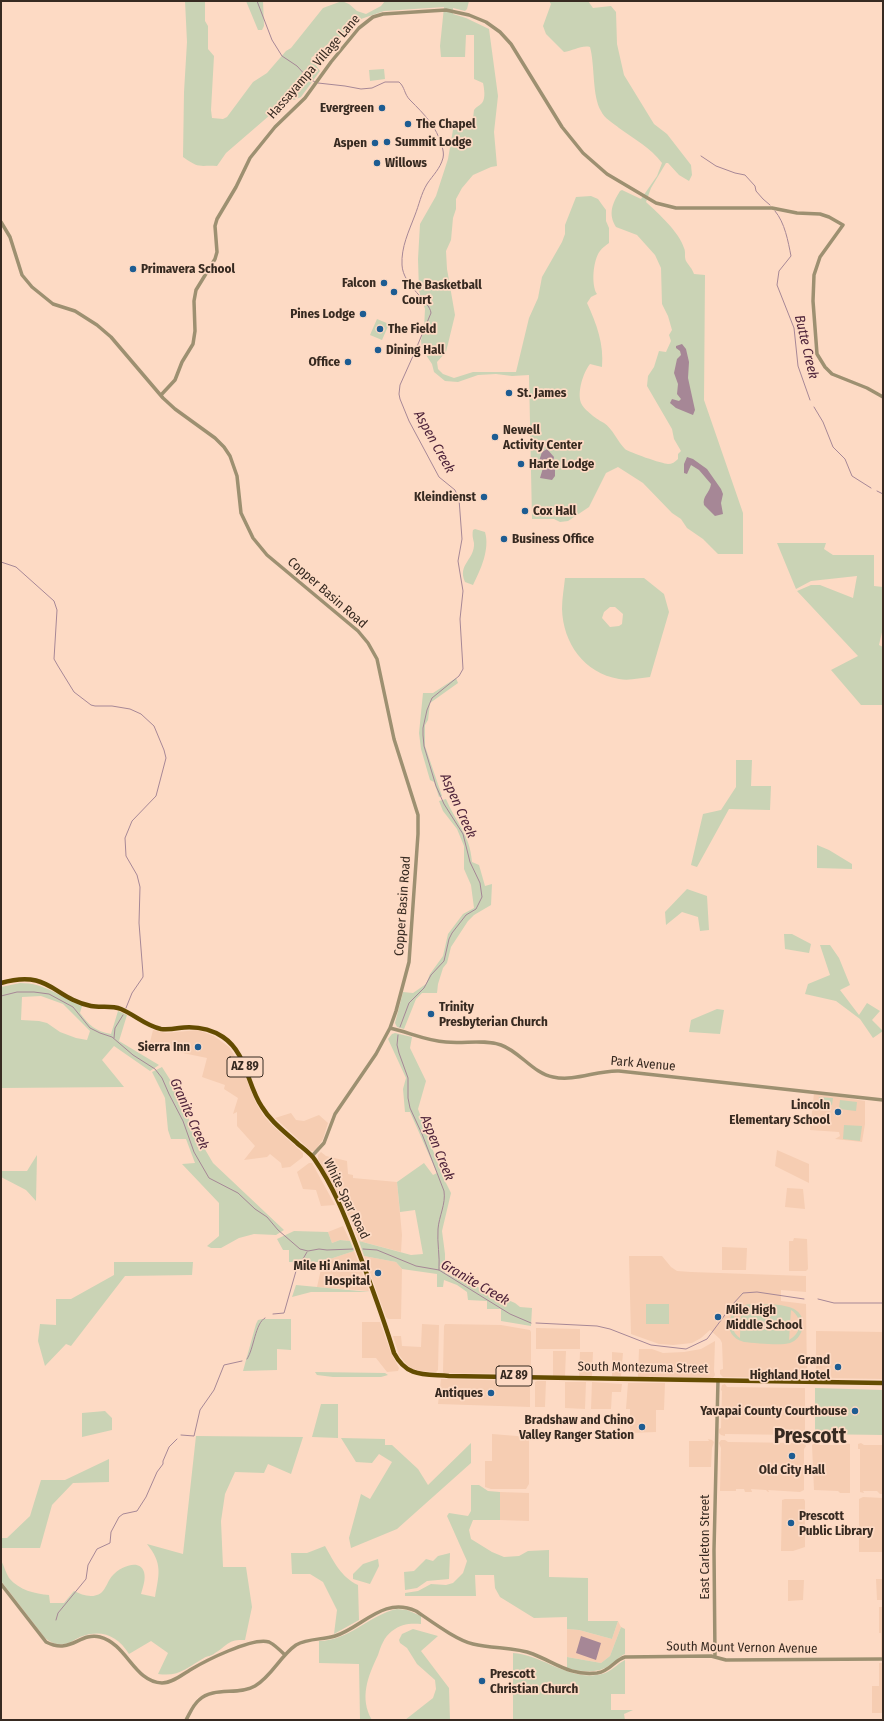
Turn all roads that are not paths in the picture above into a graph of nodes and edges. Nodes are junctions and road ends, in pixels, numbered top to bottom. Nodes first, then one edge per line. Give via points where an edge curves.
1 (1, 222) edge
2 (161, 394) junction
3 (883, 397) edge
4 (1, 983) edge
5 (390, 1028) junction
6 (883, 1100) edge
7 (312, 1156) junction
8 (404, 1368) joint
9 (718, 1380) junction
10 (883, 1383) edge
11 (1, 1584) edge
12 (285, 1655) junction
13 (715, 1657) junction
14 (883, 1659) edge
15 (186, 1720) edge

1 - 2 street, Copper Basin Road via 10,237 22,274 32,287 53,304 75,311 97,325 111,337
2 - 3 street, Hassayampa Village Lane via 175,380 194,339 196,290 215,259 217,219 250,158 275,127 305,98 330,62 373,17 383,14 450,10 486,22 511,44 562,127 583,153 607,174 649,200 676,208 772,208 820,214 833,218 843,225 820,257 814,275 817,354 832,374
2 - 5 street, Copper Basin Road via 227,451 238,476 243,519 259,547 358,631 377,659 394,739 419,822 409,962
4 - 7 main road, White Spar Road / AZ 89 via 20,980 40,981 83,1004 93,1007 112,1006 150,1026 162,1029 200,1028 224,1038 242,1060 261,1106 270,1118
5 - 6 street, Park Avenue via 444,1042 486,1042 501,1045 552,1078 578,1077 606,1070
5 - 7 street, Copper Basin Road via 335,1114 324,1143
7 - 8 main road, White Spar Road / AZ 89 via 346,1220 394,1353
8 - 9 main road, South Montezuma Street / AZ 89 via 418,1373 449,1376
9 - 10 main road, South Montezuma Street / AZ 89
9 - 13 street, East Carleton Street via 714,1550
11 - 12 street via 46,1642 54,1646 64,1646 90,1637 100,1637 116,1645 146,1678 155,1682 169,1682 205,1661 260,1641 269,1642
12 - 13 street, South Mount Vernon Avenue via 303,1642 336,1636 388,1607 398,1606 416,1611 465,1641 529,1653 570,1671 602,1672 625,1657
12 - 15 street via 264,1679 251,1688 204,1696 195,1704
13 - 14 street, South Mount Vernon Avenue via 726,1660

